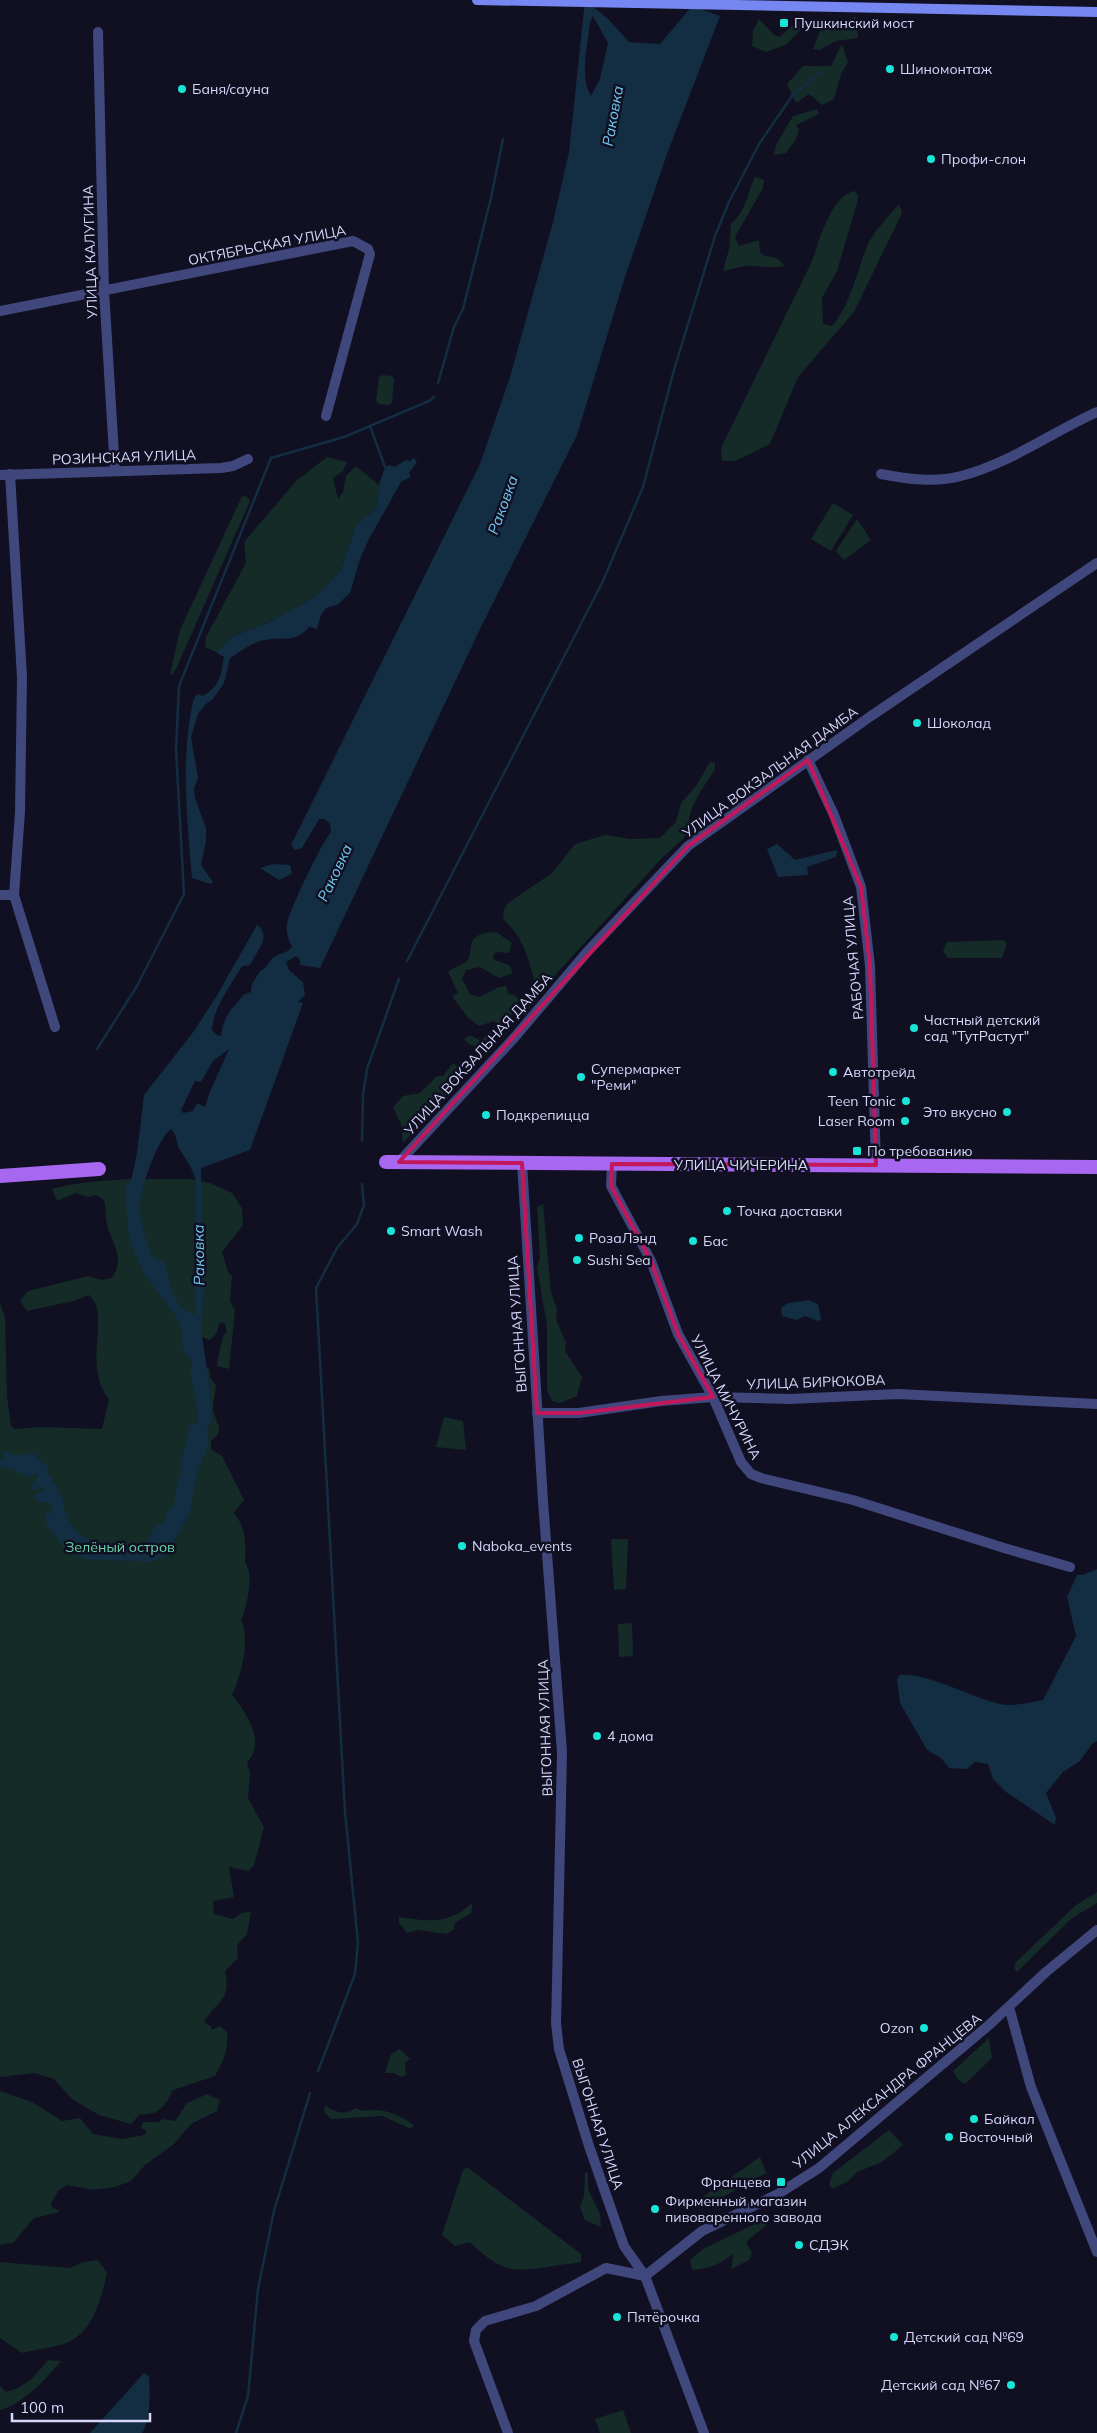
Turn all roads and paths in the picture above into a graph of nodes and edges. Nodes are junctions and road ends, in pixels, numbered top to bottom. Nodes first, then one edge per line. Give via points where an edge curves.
1 (476, 0) edge
2 (547, 1) edge
3 (1097, 12) edge
4 (98, 32) dead end
5 (104, 290) junction
6 (0, 311) edge
7 (1097, 412) edge
8 (326, 416) dead end
9 (248, 459) dead end
10 (115, 471) junction
11 (881, 474) dead end
12 (5, 475) edge
13 (1097, 563) edge
14 (808, 760) junction
15 (0, 895) edge
16 (14, 895) junction
17 (55, 1027) dead end
18 (392, 1162) joint
19 (522, 1163) junction
20 (612, 1164) junction
21 (876, 1165) junction
22 (1097, 1167) edge
23 (99, 1169) dead end
24 (0, 1176) edge
25 (713, 1397) junction
26 (1097, 1404) edge
27 (537, 1413) junction
28 (1070, 1567) dead end
29 (1097, 1930) edge
30 (1009, 2008) junction
31 (1097, 2252) edge
32 (645, 2276) junction
33 (508, 2433) edge
34 (704, 2433) edge

1 - 2 main road
2 - 3 main road
4 - 5 street, УЛИЦА КАЛУГИНА
5 - 6 street, ОКТЯБРЬСКАЯ УЛИЦА
5 - 8 street, ОКТЯБРЬСКАЯ УЛИЦА via 349,242 368,249 370,254
5 - 10 street, УЛИЦА КАЛУГИНА
7 - 11 street via 989,466 960,476 937,480
9 - 10 street, РОЗИНСКАЯ УЛИЦА via 221,468
10 - 12 street, РОЗИНСКАЯ УЛИЦА
12 - 16 street via 22,676 20,812
13 - 14 street, УЛИЦА ВОКЗАЛЬНАЯ ДАМБА
14 - 18 street, УЛИЦА ВОКЗАЛЬНАЯ ДАМБА via 688,846 588,951 514,1038
14 - 21 street, РАБОЧАЯ УЛИЦА via 834,815 861,887 870,966
15 - 16 street
16 - 17 street
18 - 19 main road, УЛИЦА ЧИЧЕРИНА
19 - 20 main road, УЛИЦА ЧИЧЕРИНА
19 - 27 street, ВЫГОННАЯ УЛИЦА
20 - 21 main road, УЛИЦА ЧИЧЕРИНА
20 - 25 street, УЛИЦА МИЧУРИНА via 612,1186 651,1261 678,1334
21 - 22 main road, УЛИЦА ЧИЧЕРИНА
23 - 24 main road
25 - 26 street, УЛИЦА БИРЮКОВА via 790,1399 898,1394
25 - 27 street, УЛИЦА БИРЮКОВА via 580,1413
25 - 28 street, УЛИЦА МИЧУРИНА via 734,1448 751,1474 853,1500
27 - 32 street, ВЫГОННАЯ УЛИЦА via 562,1752 556,2013 559,2048 624,2246
29 - 30 street, УЛИЦА АЛЕКСАНДРА ФРАНЦЕВА
30 - 31 street via 1031,2087
30 - 32 street, УЛИЦА АЛЕКСАНДРА ФРАНЦЕВА via 819,2168 778,2194 702,2231
32 - 33 street via 606,2268 536,2306 485,2321 476,2330 474,2341
32 - 34 street

